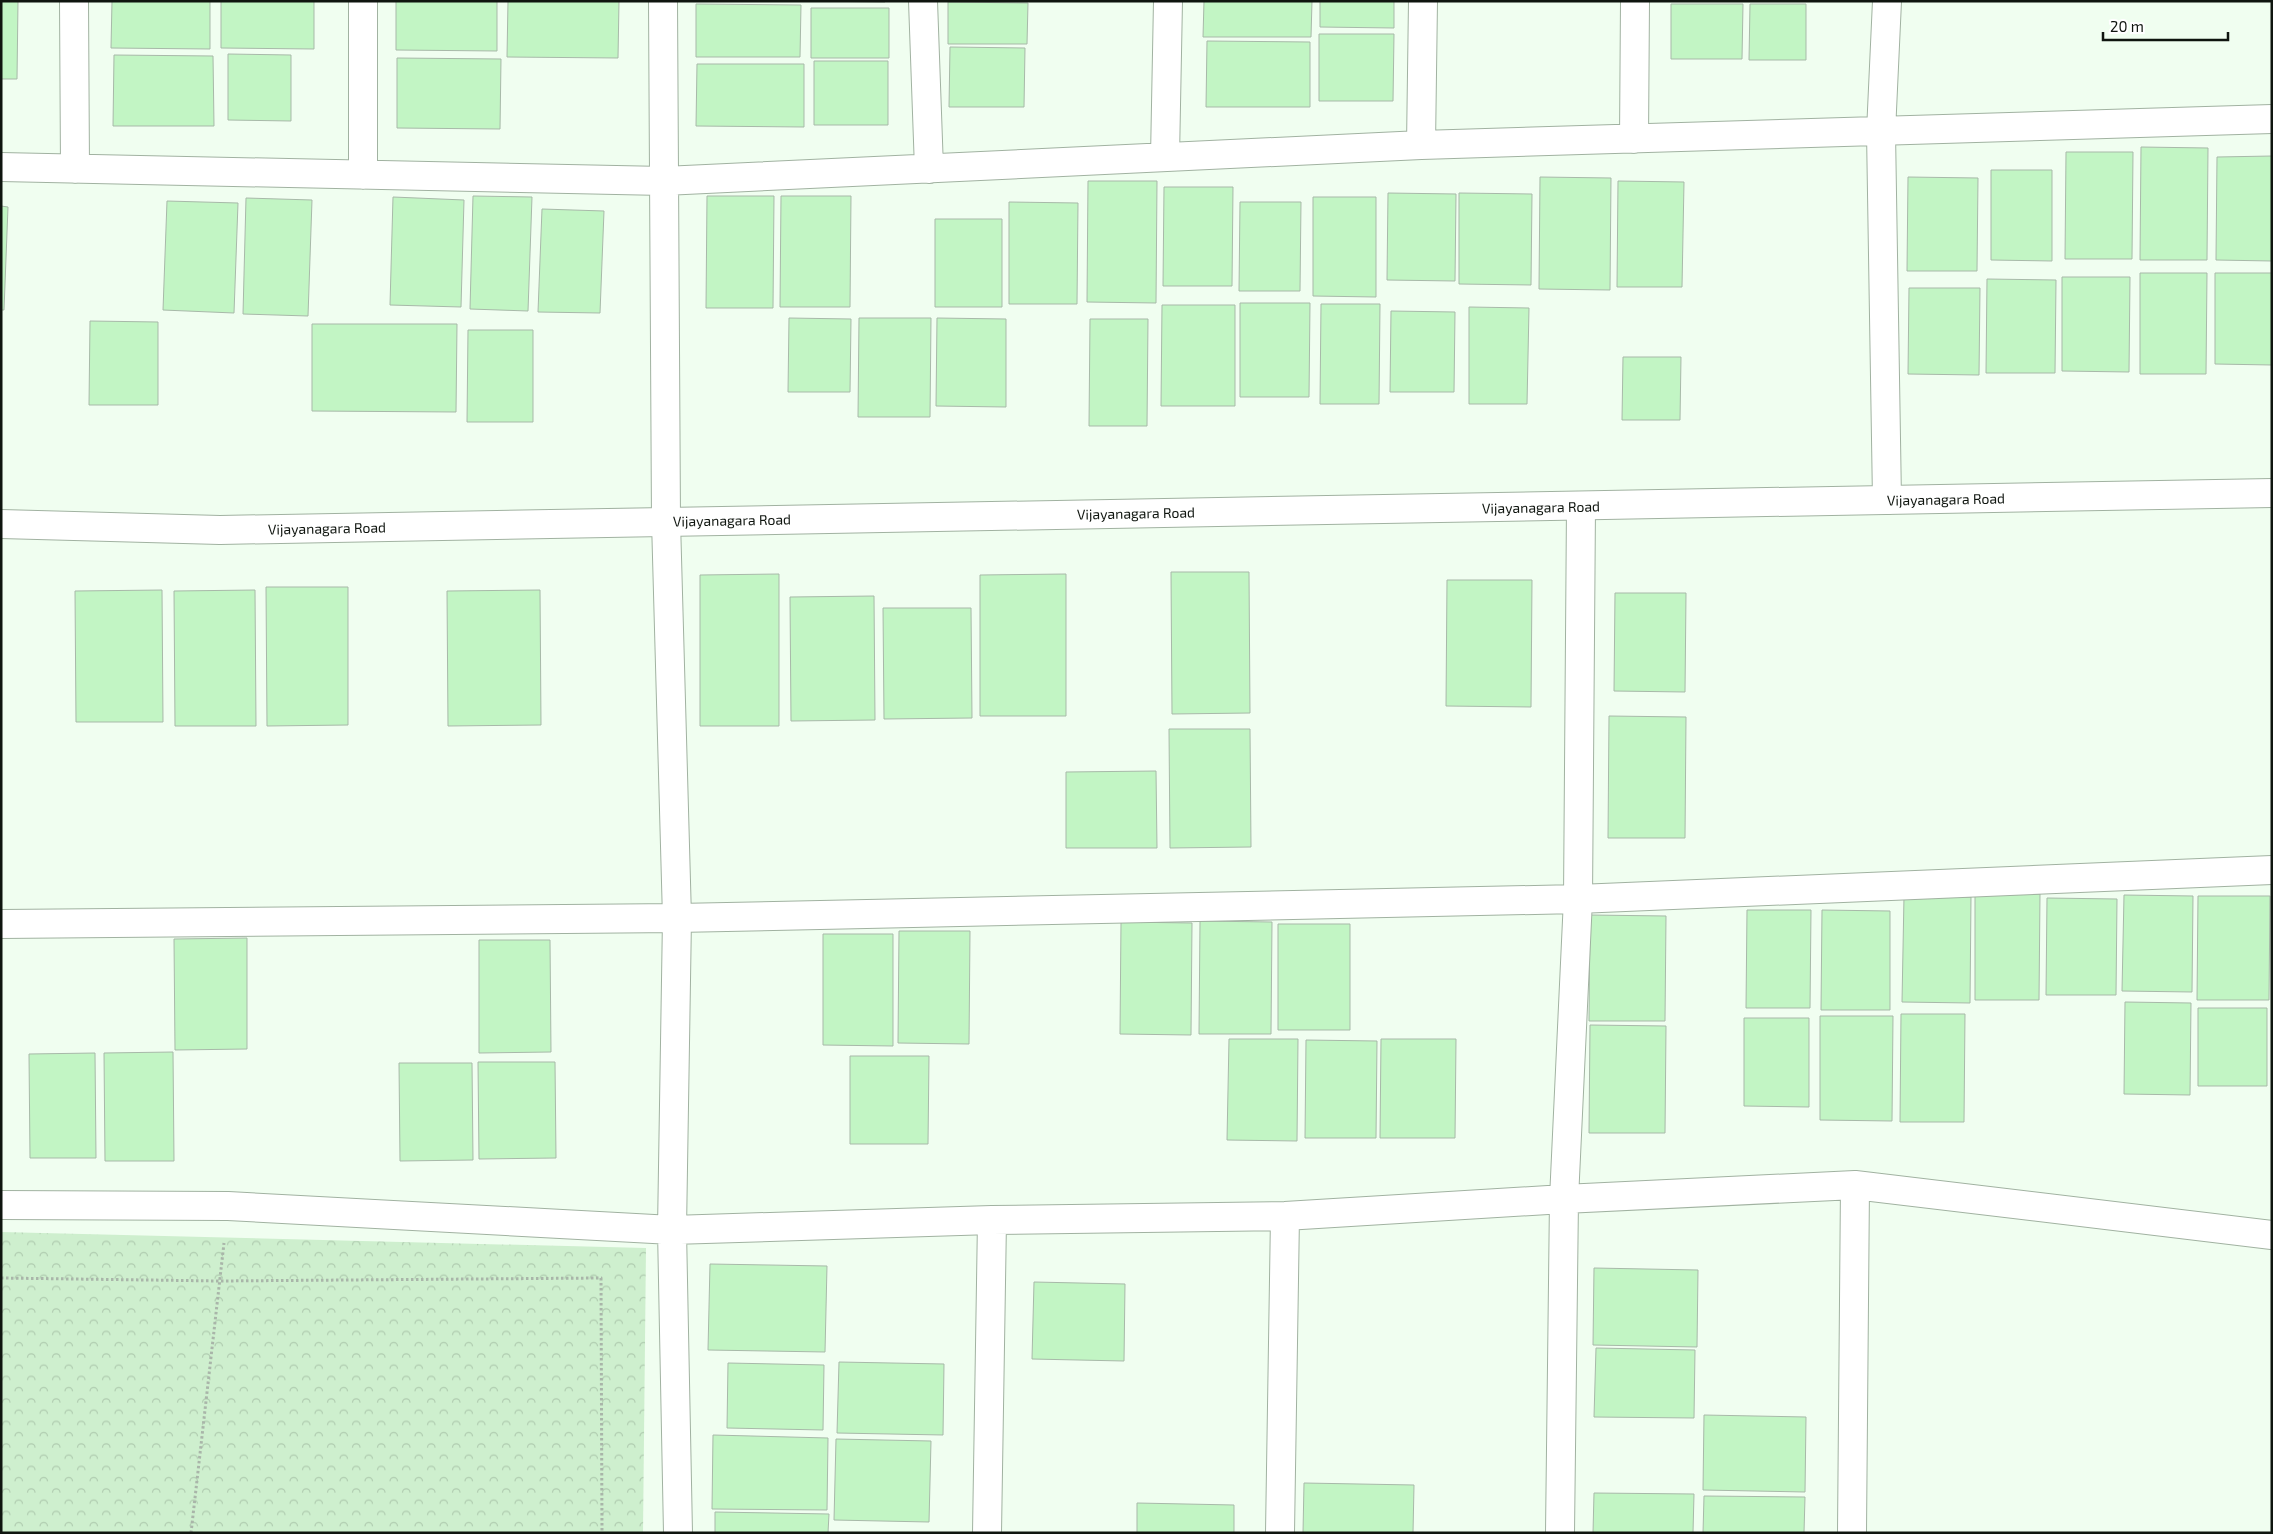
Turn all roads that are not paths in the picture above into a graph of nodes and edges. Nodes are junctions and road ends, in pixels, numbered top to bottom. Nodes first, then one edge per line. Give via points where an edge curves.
1 (74, 1) edge
2 (363, 1) edge
3 (663, 1) edge
4 (923, 1) edge
5 (1168, 1) edge
6 (1423, 1) edge
7 (1635, 1) edge
8 (1887, 1) edge
9 (2272, 120) edge
10 (1881, 132) junction
11 (1634, 138) junction
12 (1422, 145) junction
13 (1165, 157) junction
14 (1, 168) edge
15 (74, 169) junction
16 (929, 169) junction
17 (363, 175) junction
18 (664, 181) junction
19 (2272, 493) edge
20 (1887, 500) junction
21 (1581, 506) junction
22 (666, 521) junction
23 (1, 524) edge
24 (2272, 870) edge
25 (1578, 899) junction
26 (677, 918) junction
27 (1, 924) edge
28 (1855, 1185) junction
29 (1564, 1199) junction
30 (1, 1205) edge
31 (1285, 1216) junction
32 (992, 1220) junction
33 (672, 1230) junction
34 (2272, 1235) edge
35 (678, 1533) edge
36 (988, 1533) edge
37 (1280, 1533) edge
38 (1560, 1533) edge
39 (1852, 1533) edge

1 - 15 street
2 - 17 street
3 - 18 street
4 - 16 street
5 - 13 street
6 - 12 street
7 - 11 street
8 - 10 street
9 - 10 street
10 - 11 street
10 - 20 street
11 - 12 street
12 - 13 street
13 - 16 street
14 - 15 street
15 - 17 street
16 - 18 street
17 - 18 street
18 - 22 street
19 - 20 street, Vijayanagara Road
20 - 21 street, Vijayanagara Road
21 - 22 street, Vijayanagara Road
21 - 25 street
22 - 23 street, Vijayanagara Road via 220,530
22 - 26 street
24 - 25 street
25 - 26 street
25 - 29 street
26 - 27 street
26 - 33 street
28 - 29 street
28 - 34 street
28 - 39 street
29 - 31 street
29 - 38 street
30 - 33 street via 228,1206
31 - 32 street
31 - 37 street
32 - 33 street
32 - 36 street
33 - 35 street

